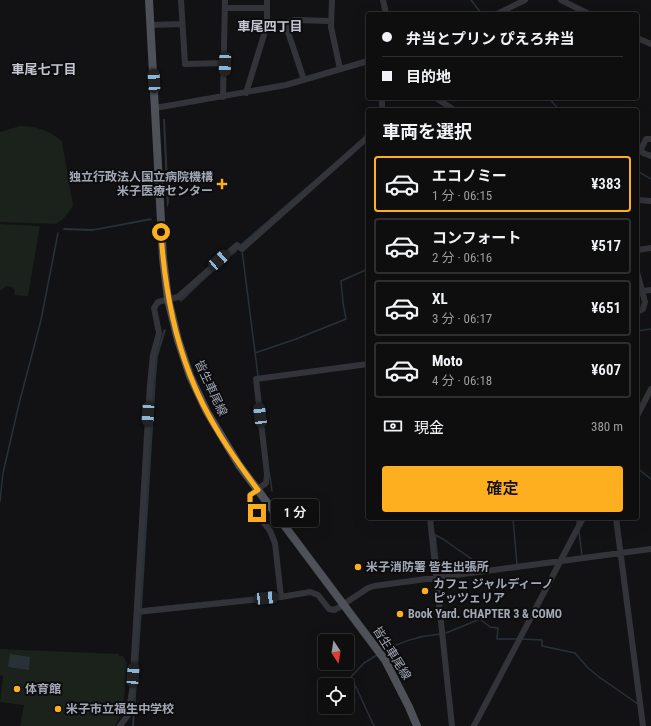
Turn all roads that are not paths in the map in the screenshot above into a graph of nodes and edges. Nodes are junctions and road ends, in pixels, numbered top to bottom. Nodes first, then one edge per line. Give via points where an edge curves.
1 (149, 0) edge
2 (181, 0) edge
3 (225, 0) edge
4 (267, 0) edge
5 (332, 0) edge
6 (383, 0) edge
7 (525, 0) edge
8 (561, 0) edge
9 (225, 8) junction
10 (267, 8) junction
11 (386, 12) edge
12 (501, 12) edge
13 (585, 12) edge
14 (331, 21) junction
15 (182, 24) junction
16 (151, 25) junction
17 (639, 39) edge
18 (651, 44) edge
19 (366, 62) edge
20 (225, 64) junction
21 (340, 69) junction
22 (304, 80) junction
23 (246, 93) junction
24 (223, 97) junction
25 (439, 100) edge
26 (155, 108) junction
27 (451, 108) edge
28 (651, 138) edge
29 (366, 139) edge
30 (651, 156) edge
31 (639, 200) edge
32 (651, 201) edge
33 (651, 248) edge
34 (639, 250) edge
35 (639, 283) edge
36 (651, 290) edge
37 (643, 291) junction
38 (168, 299) junction
39 (639, 312) edge
40 (366, 364) edge
41 (651, 389) edge
42 (639, 412) edge
43 (258, 490) junction
44 (430, 520) edge
45 (582, 520) edge
46 (616, 520) edge
47 (651, 549) edge
48 (621, 553) junction
49 (561, 561) junction
50 (436, 579) junction
51 (281, 597) junction
52 (344, 604) junction
53 (140, 612) junction
54 (120, 726) edge
55 (417, 726) edge
56 (452, 726) edge
57 (474, 726) edge
58 (643, 726) edge

1 - 16 main road, 皆生車尾線
2 - 15 street
3 - 9 street
4 - 10 street
5 - 14 street
6 - 11 street
7 - 12 street
8 - 13 street
9 - 10 street
9 - 20 street
10 - 23 street via 267,25
14 - 21 street
14 - 22 street via 288,22 288,32
15 - 16 street
15 - 20 street via 185,64
16 - 26 main road, 皆生車尾線
17 - 18 street
19 - 21 street
20 - 24 street
21 - 22 street
22 - 23 street
23 - 24 street
24 - 26 street
25 - 27 street
26 - 38 main road, 皆生車尾線 via 163,258
28 - 30 street via 646,139 641,150
29 - 38 street via 242,249 237,245 178,297
31 - 32 street
33 - 34 street
35 - 37 street
36 - 37 street
37 - 39 street via 645,302
38 - 43 main road, 皆生車尾線 via 180,347 203,405 224,442
38 - 53 street via 158,302 154,308 159,334 150,384
40 - 43 street via 256,379 267,474 266,483
41 - 42 street
43 - 51 street via 250,495 250,504 270,531 275,543
43 - 52 main road, 皆生車尾線
44 - 50 street
45 - 49 street
46 - 48 street
47 - 48 street
48 - 49 street
48 - 58 street
49 - 50 street
49 - 57 street
50 - 52 street via 374,586
50 - 56 street
51 - 52 street via 314,593 329,609
51 - 53 street
52 - 55 main road, 皆生車尾線 via 385,660
53 - 54 street via 130,706 128,715

